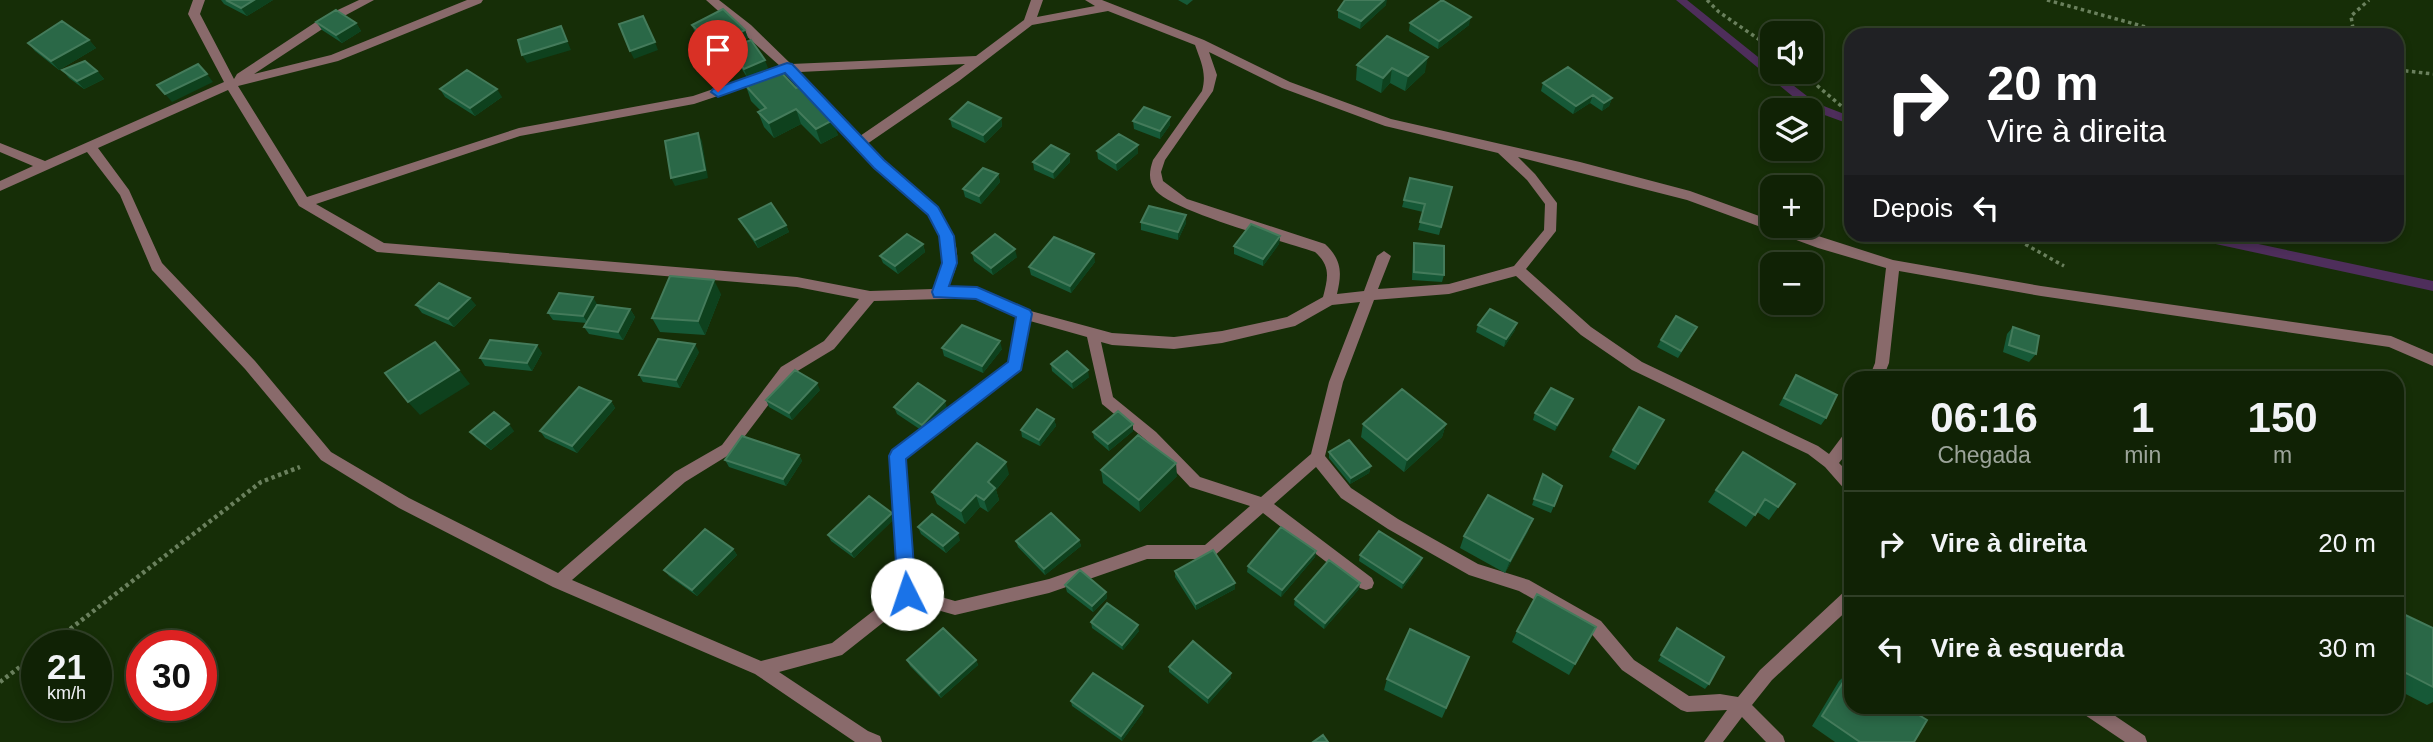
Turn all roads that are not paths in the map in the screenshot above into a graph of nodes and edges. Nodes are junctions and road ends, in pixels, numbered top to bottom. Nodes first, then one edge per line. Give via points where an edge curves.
1 (197, 0) edge
2 (368, 0) edge
3 (477, 0) edge
4 (712, 0) edge
5 (1037, 0) edge
6 (1091, 0) edge
7 (1109, 7) junction
8 (1029, 22) junction
9 (1200, 43) junction
10 (976, 60) junction
11 (787, 68) junction
12 (231, 84) junction
13 (859, 143) junction
14 (0, 146) edge
15 (90, 147) junction
16 (1501, 148) junction
17 (45, 166) junction
18 (0, 186) edge
19 (304, 203) junction
20 (1384, 256) dead end
21 (1893, 265) junction
22 (1518, 270) junction
23 (939, 292) junction
24 (1369, 295) junction
25 (870, 296) junction
26 (1329, 300) junction
27 (1024, 314) junction
28 (1093, 334) junction
29 (2433, 360) edge
30 (1879, 371) edge
31 (1844, 445) edge
32 (1317, 457) junction
33 (1830, 463) junction
34 (1844, 478) edge
35 (1262, 504) junction
36 (559, 582) junction
37 (1366, 583) dead end
38 (907, 594) junction
39 (1844, 602) edge
40 (761, 669) junction
41 (1742, 705) junction
42 (2098, 714) edge
43 (874, 742) edge
44 (1712, 742) edge
45 (1777, 742) edge
46 (2140, 742) edge

1 - 12 street via 194,14
2 - 12 street via 329,19
3 - 12 street via 334,58
4 - 11 street
5 - 8 street
6 - 7 street
7 - 8 street
7 - 9 street
8 - 10 street
9 - 16 street via 1286,85 1389,123
9 - 26 street via 1211,79 1203,100 1155,165 1155,179 1182,202 1320,248 1336,267
10 - 11 street
10 - 13 street
11 - 13 street
11 - 19 street via 694,100 519,132
12 - 15 street
12 - 19 street
13 - 23 street via 933,211 947,236 950,263
14 - 17 street
15 - 17 street
15 - 36 street via 125,193 157,266 250,365 326,456 404,503
16 - 21 street via 1690,196
16 - 22 street via 1551,203 1550,231
17 - 18 street
19 - 25 street via 382,248 797,282
20 - 24 street
21 - 29 street via 2391,342
21 - 30 street
22 - 24 street via 1449,289
22 - 33 street via 1586,331 1637,366 1813,450
23 - 25 street
23 - 27 street via 977,293
24 - 26 street
24 - 32 street via 1336,382
25 - 36 street via 828,345 786,371 727,449 680,477
26 - 28 street via 1290,322 1222,337 1174,342
27 - 28 street
27 - 38 street via 1015,365 898,456
28 - 35 street via 1107,400 1151,436 1195,482
31 - 33 street
32 - 35 street
32 - 41 street via 1346,493 1474,570 1523,585 1595,626 1628,665 1687,704 1722,700
33 - 34 street
35 - 37 street
35 - 38 street via 1208,552 1147,552 1049,586 956,608
36 - 40 street
38 - 40 street via 836,649
39 - 41 street via 1766,675
40 - 43 street
41 - 44 street
41 - 45 street
42 - 46 street

